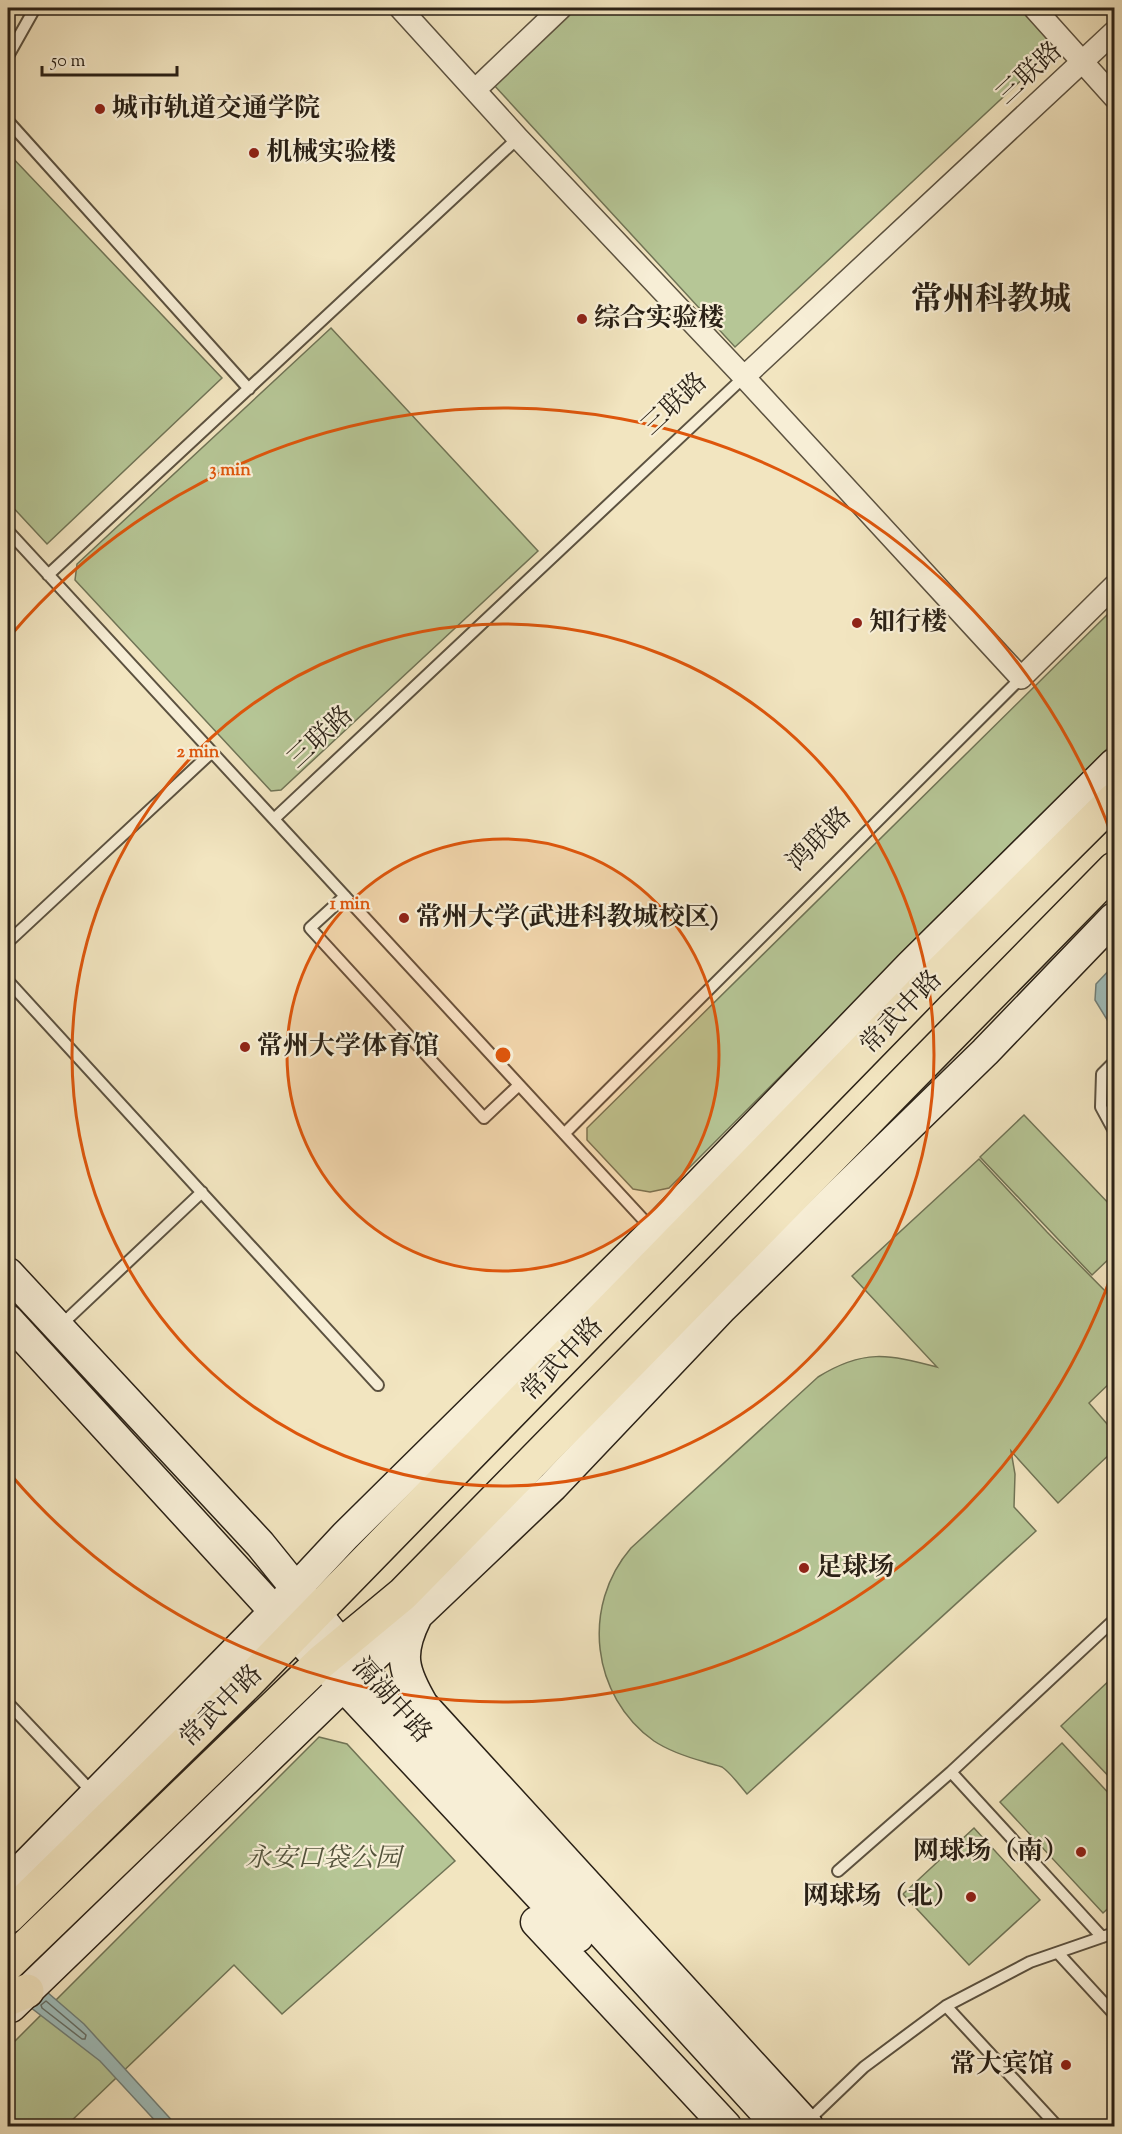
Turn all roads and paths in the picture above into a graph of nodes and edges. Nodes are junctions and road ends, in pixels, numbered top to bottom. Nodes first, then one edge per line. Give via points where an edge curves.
1 (35, 8) edge
2 (400, 8) edge
3 (561, 8) edge
4 (1034, 8) edge
5 (1114, 32) edge
6 (8, 56) edge
7 (1082, 63) junction
8 (475, 90) junction
9 (1114, 97) edge
10 (8, 121) edge
11 (518, 138) junction
12 (744, 377) junction
13 (249, 388) junction
14 (8, 531) edge
15 (48, 575) junction
16 (1114, 586) edge
17 (1021, 678) junction
18 (212, 752) junction
19 (1114, 764) edge
20 (1114, 800) edge
21 (274, 819) junction
22 (1114, 870) edge
23 (345, 896) junction
24 (1114, 918) edge
25 (8, 942) edge
26 (8, 981) edge
27 (1114, 1062) edge
28 (519, 1086) junction
29 (1114, 1131) edge
30 (565, 1133) junction
31 (202, 1192) junction
32 (654, 1231) junction
33 (8, 1273) edge
34 (8, 1320) edge
35 (58, 1327) junction
36 (378, 1385) dead end
37 (295, 1611) junction
38 (418, 1615) junction
39 (1114, 1620) edge
40 (342, 1665) junction
41 (8, 1703) edge
42 (951, 1772) junction
43 (94, 1794) junction
44 (838, 1871) dead end
45 (8, 1882) edge
46 (612, 1912) junction
47 (8, 1917) edge
48 (1114, 1933) edge
49 (1102, 1937) junction
50 (1058, 1953) junction
51 (8, 1964) edge
52 (631, 1964) junction
53 (14, 2000) edge
54 (946, 2006) junction
55 (1114, 2014) edge
56 (798, 2125) edge
57 (726, 2127) edge
58 (755, 2127) edge
59 (1057, 2127) edge

1 - 6 lane
2 - 8 street
3 - 8 street
4 - 7 street
5 - 7 street, 三联路
7 - 9 street
7 - 12 street, 三联路
8 - 11 street
10 - 13 lane
11 - 12 street
11 - 13 lane
12 - 17 street
12 - 21 lane, 三联路
13 - 15 lane
14 - 15 lane
15 - 18 lane
16 - 17 street, 鸿联路
17 - 30 lane, 鸿联路
18 - 21 lane
18 - 25 lane
19 - 32 street via 910,966
20 - 37 main road, 常武中路
21 - 23 lane
22 - 40 main road, 常武中路 via 411,1585
23 - 28 lane
23 - 28 lane via 310,928 484,1118
24 - 38 street via 985,1052 722,1308 553,1486
26 - 31 lane
27 - 29 lane via 1102,1074 1101,1107
28 - 30 lane
30 - 32 lane
31 - 35 lane
31 - 36 lane
32 - 37 street via 345,1536
33 - 35 street, 滆湖中路
34 - 37 street, 滆湖中路
35 - 37 street, 滆湖中路 via 260,1544
37 - 40 street, 滆湖中路
37 - 43 street
37 - 47 main road, 常武中路
38 - 40 street
38 - 46 street via 408,1634 404,1655 405,1670 423,1705
39 - 42 lane
40 - 51 main road, 常武中路
40 - 52 street, 滆湖中路
40 - 53 street
40 - 57 street via 365,1738
40 - 58 street, 滆湖中路
41 - 43 lane
42 - 44 lane
42 - 49 lane
43 - 45 street
46 - 52 street
46 - 56 street
48 - 49 lane
49 - 50 lane
50 - 54 lane via 1029,1962
50 - 55 lane
52 - 56 street, 滆湖中路
54 - 56 lane via 864,2067
54 - 59 lane

